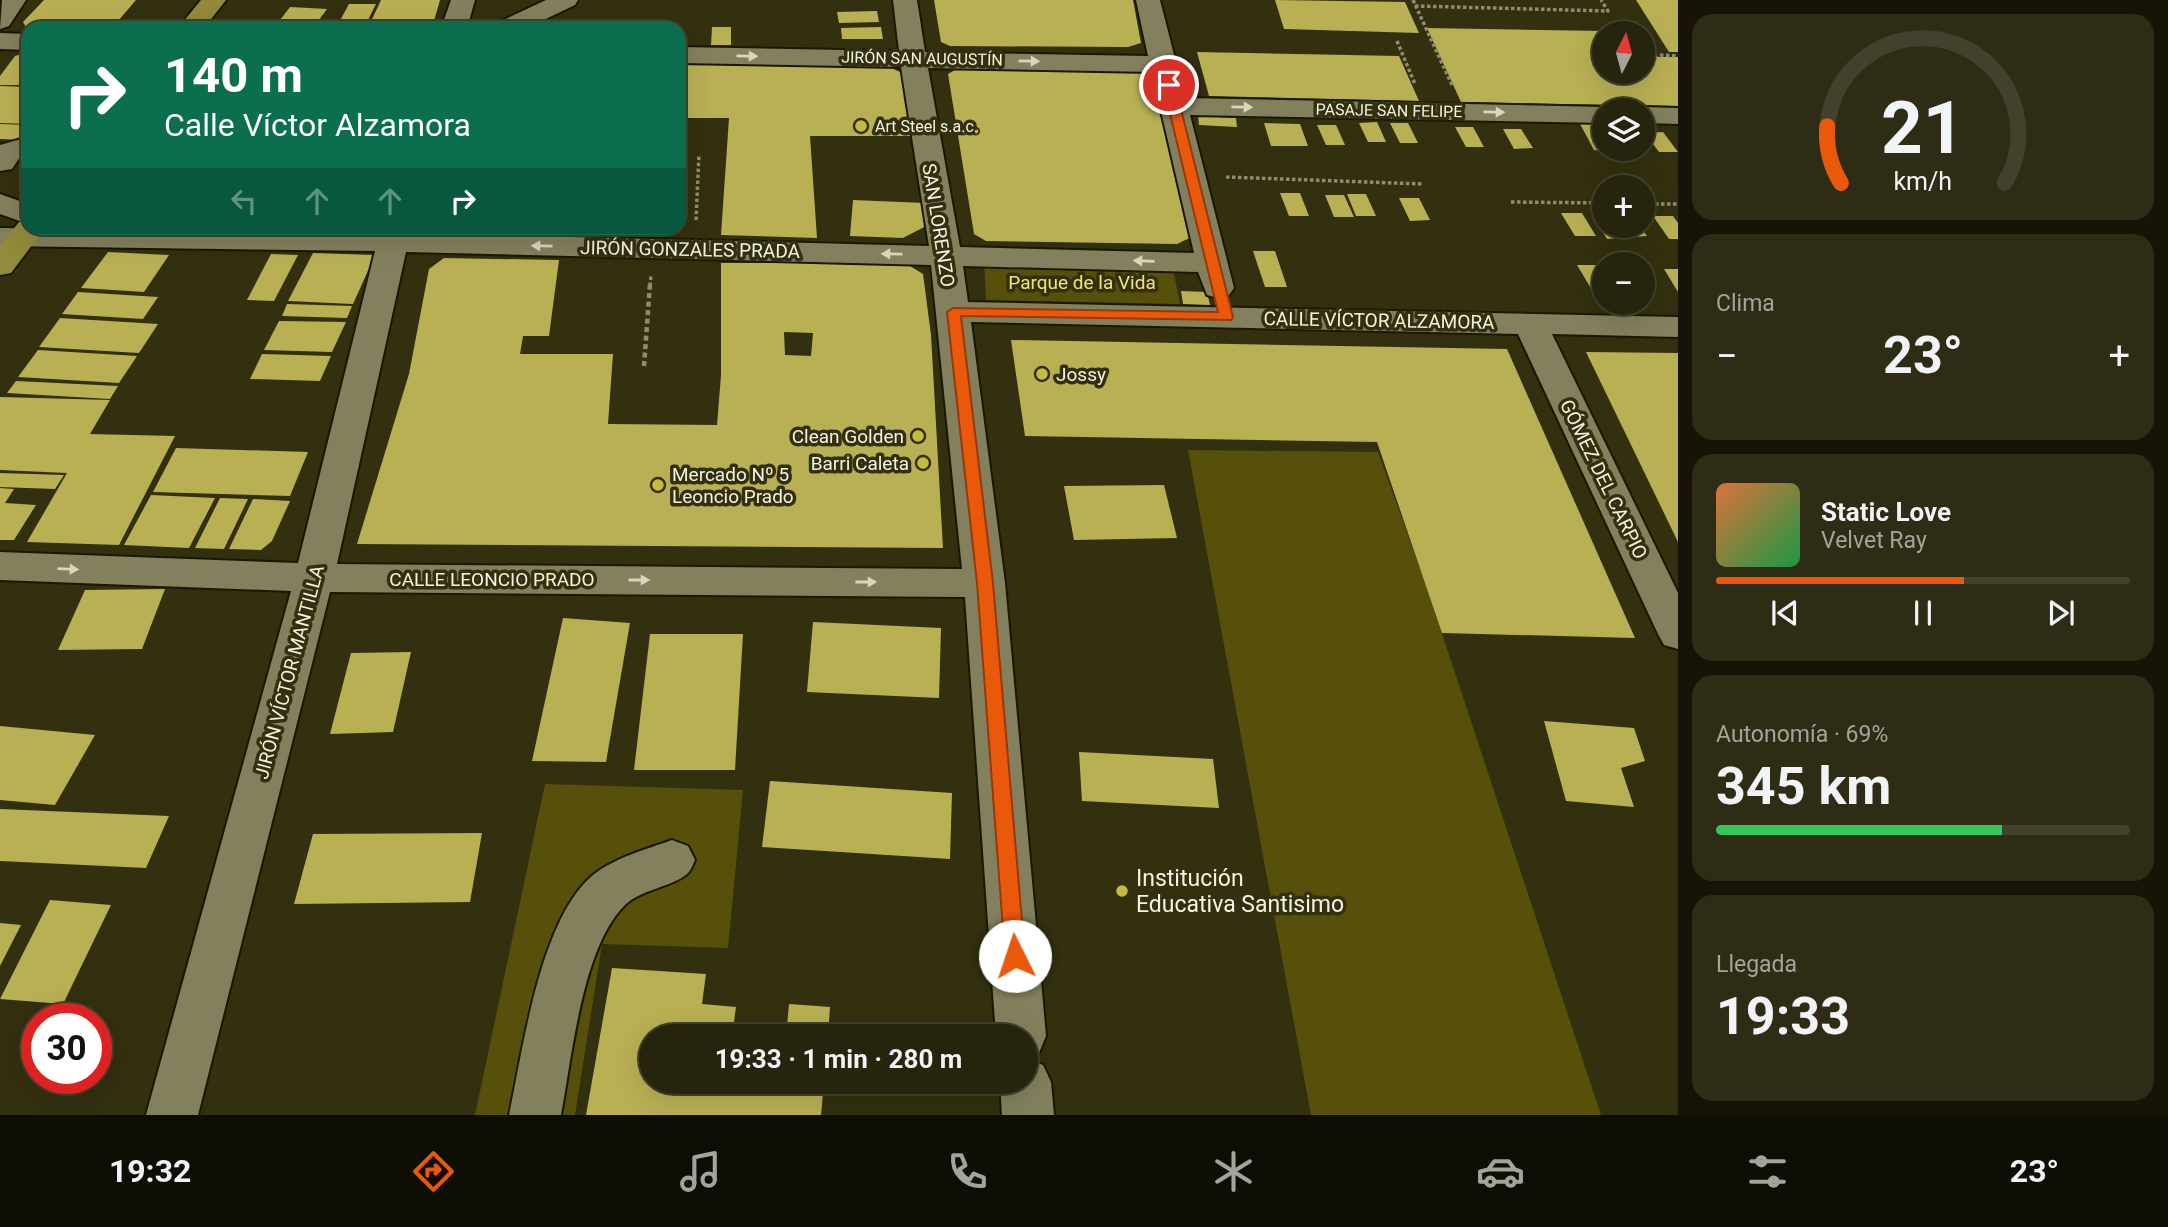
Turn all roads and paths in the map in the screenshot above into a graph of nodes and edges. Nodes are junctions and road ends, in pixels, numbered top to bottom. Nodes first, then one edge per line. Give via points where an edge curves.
1 (14, 0) edge
2 (214, 0) edge
3 (463, 0) edge
4 (566, 0) edge
5 (905, 0) edge
6 (1148, 0) edge
7 (1413, 0) edge
8 (1601, 0) edge
9 (1415, 6) junction
10 (0, 21) edge
11 (197, 21) edge
12 (456, 21) edge
13 (521, 21) edge
14 (0, 41) edge
15 (1397, 41) dead end
16 (21, 42) edge
17 (686, 55) edge
18 (1660, 55) dead end
19 (1678, 56) edge
20 (912, 58) junction
21 (1164, 64) junction
22 (1174, 106) junction
23 (1425, 111) junction
24 (1463, 112) junction
25 (1592, 115) edge
26 (1655, 115) edge
27 (1678, 116) edge
28 (699, 154) dead end
29 (1190, 176) junction
30 (1423, 184) dead end
31 (1511, 202) dead end
32 (0, 203) edge
33 (1592, 203) edge
34 (1655, 204) edge
35 (1678, 204) edge
36 (20, 229) edge
37 (394, 235) edge
38 (653, 248) junction
39 (695, 250) junction
40 (944, 256) junction
41 (1212, 263) junction
42 (0, 266) edge
43 (953, 312) junction
44 (1226, 317) junction
45 (1530, 324) junction
46 (1678, 327) edge
47 (644, 366) dead end
48 (0, 566) edge
49 (314, 578) junction
50 (985, 583) junction
51 (1678, 634) edge
52 (672, 860) dead end
53 (1020, 1024) edge
54 (1026, 1094) edge
55 (172, 1115) edge
56 (535, 1115) edge
57 (1028, 1115) edge

1 - 10 street
2 - 11 main road
3 - 12 street
4 - 13 street
5 - 20 street, SAN LORENZO
6 - 21 street
7 - 9 path
8 - 9 path via 1608,10
9 - 24 path
14 - 16 street
15 - 23 path
17 -> 20 street, JIRÓN SAN AUGUSTÍN
18 - 19 path
20 -> 21 street, JIRÓN SAN AUGUSTÍN
20 - 40 street, SAN LORENZO
21 - 22 street
22 -> 23 street, PASAJE SAN FELIPE
22 - 29 street
23 - 24 street, PASAJE SAN FELIPE
24 -> 25 street, PASAJE SAN FELIPE
26 - 27 street
28 - 39 path
29 - 30 path
29 - 41 street
31 - 33 path
32 - 36 street
34 - 35 path
36 - 42 main road
38 -> 37 street, JIRÓN GONZALES PRADA
37 - 49 street, JIRÓN VÍCTOR MANTILLA
38 - 39 street, JIRÓN GONZALES PRADA
38 - 47 path
40 -> 39 street, JIRÓN GONZALES PRADA
41 -> 40 street, JIRÓN GONZALES PRADA
40 - 43 street, SAN LORENZO
41 - 44 street
43 - 44 street, CALLE VÍCTOR ALZAMORA
43 - 50 street, SAN LORENZO
44 - 45 street, CALLE VÍCTOR ALZAMORA
45 - 46 street, CALLE VÍCTOR ALZAMORA
45 - 51 street, GÓMEZ DEL CARPIO
48 -> 49 street, CALLE LEONCIO PRADO
49 -> 50 street, CALLE LEONCIO PRADO
49 - 55 street, JIRÓN VÍCTOR MANTILLA
50 - 53 street, SAN LORENZO
52 - 56 street via 609,890 582,925 568,964
54 - 57 street

